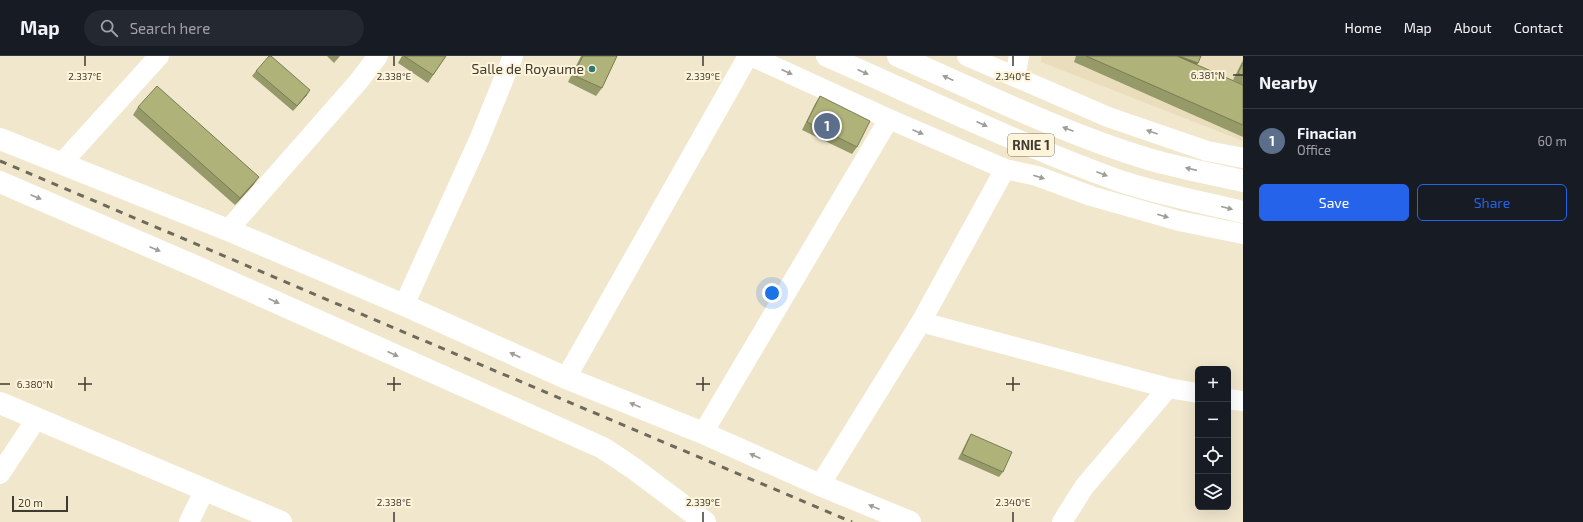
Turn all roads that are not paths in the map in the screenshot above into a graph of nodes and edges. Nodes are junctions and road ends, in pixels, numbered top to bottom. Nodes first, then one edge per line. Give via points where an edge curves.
1 (159, 56) edge
2 (378, 56) edge
3 (513, 56) edge
4 (748, 56) edge
5 (751, 56) edge
6 (827, 56) edge
7 (898, 56) edge
8 (967, 56) edge
9 (1019, 56) edge
10 (1014, 77) junction
11 (889, 119) junction
12 (0, 139) edge
13 (1243, 158) edge
14 (61, 164) junction
15 (1005, 169) junction
16 (1243, 181) edge
17 (0, 182) edge
18 (1243, 212) edge
19 (228, 230) junction
20 (1243, 234) edge
21 (404, 305) junction
22 (921, 322) junction
23 (566, 378) junction
24 (1168, 388) junction
25 (1195, 392) edge
26 (1231, 399) edge
27 (1243, 401) edge
28 (0, 403) edge
29 (37, 418) junction
30 (703, 433) junction
31 (0, 474) edge
32 (820, 485) junction
33 (205, 490) junction
34 (189, 522) edge
35 (281, 522) edge
36 (705, 522) edge
37 (910, 522) edge
38 (1062, 522) edge

1 - 14 street
2 - 19 street
3 - 21 street via 479,140
4 - 23 street
5 -> 11 street
6 -> 18 main road, RNIE 1 via 1037,148 1118,180
16 -> 7 main road, RNIE 1 via 1148,159 1097,141
8 - 10 street
9 - 10 street
13 -> 10 street via 1208,151 1166,138 1108,117
11 -> 15 street
11 - 30 street
12 - 14 main road
14 - 19 main road
15 -> 20 street via 1037,176 1091,196
15 - 22 street
17 -> 36 main road via 219,276 603,448 634,468
19 - 21 main road
23 -> 21 main road
22 - 24 street
22 - 32 street
30 -> 23 main road
24 - 25 street
24 - 38 street via 1084,487
26 - 27 street
28 - 29 main road
29 - 31 street
29 - 33 main road
32 -> 30 main road
37 -> 32 main road
33 - 34 street
33 - 35 main road

